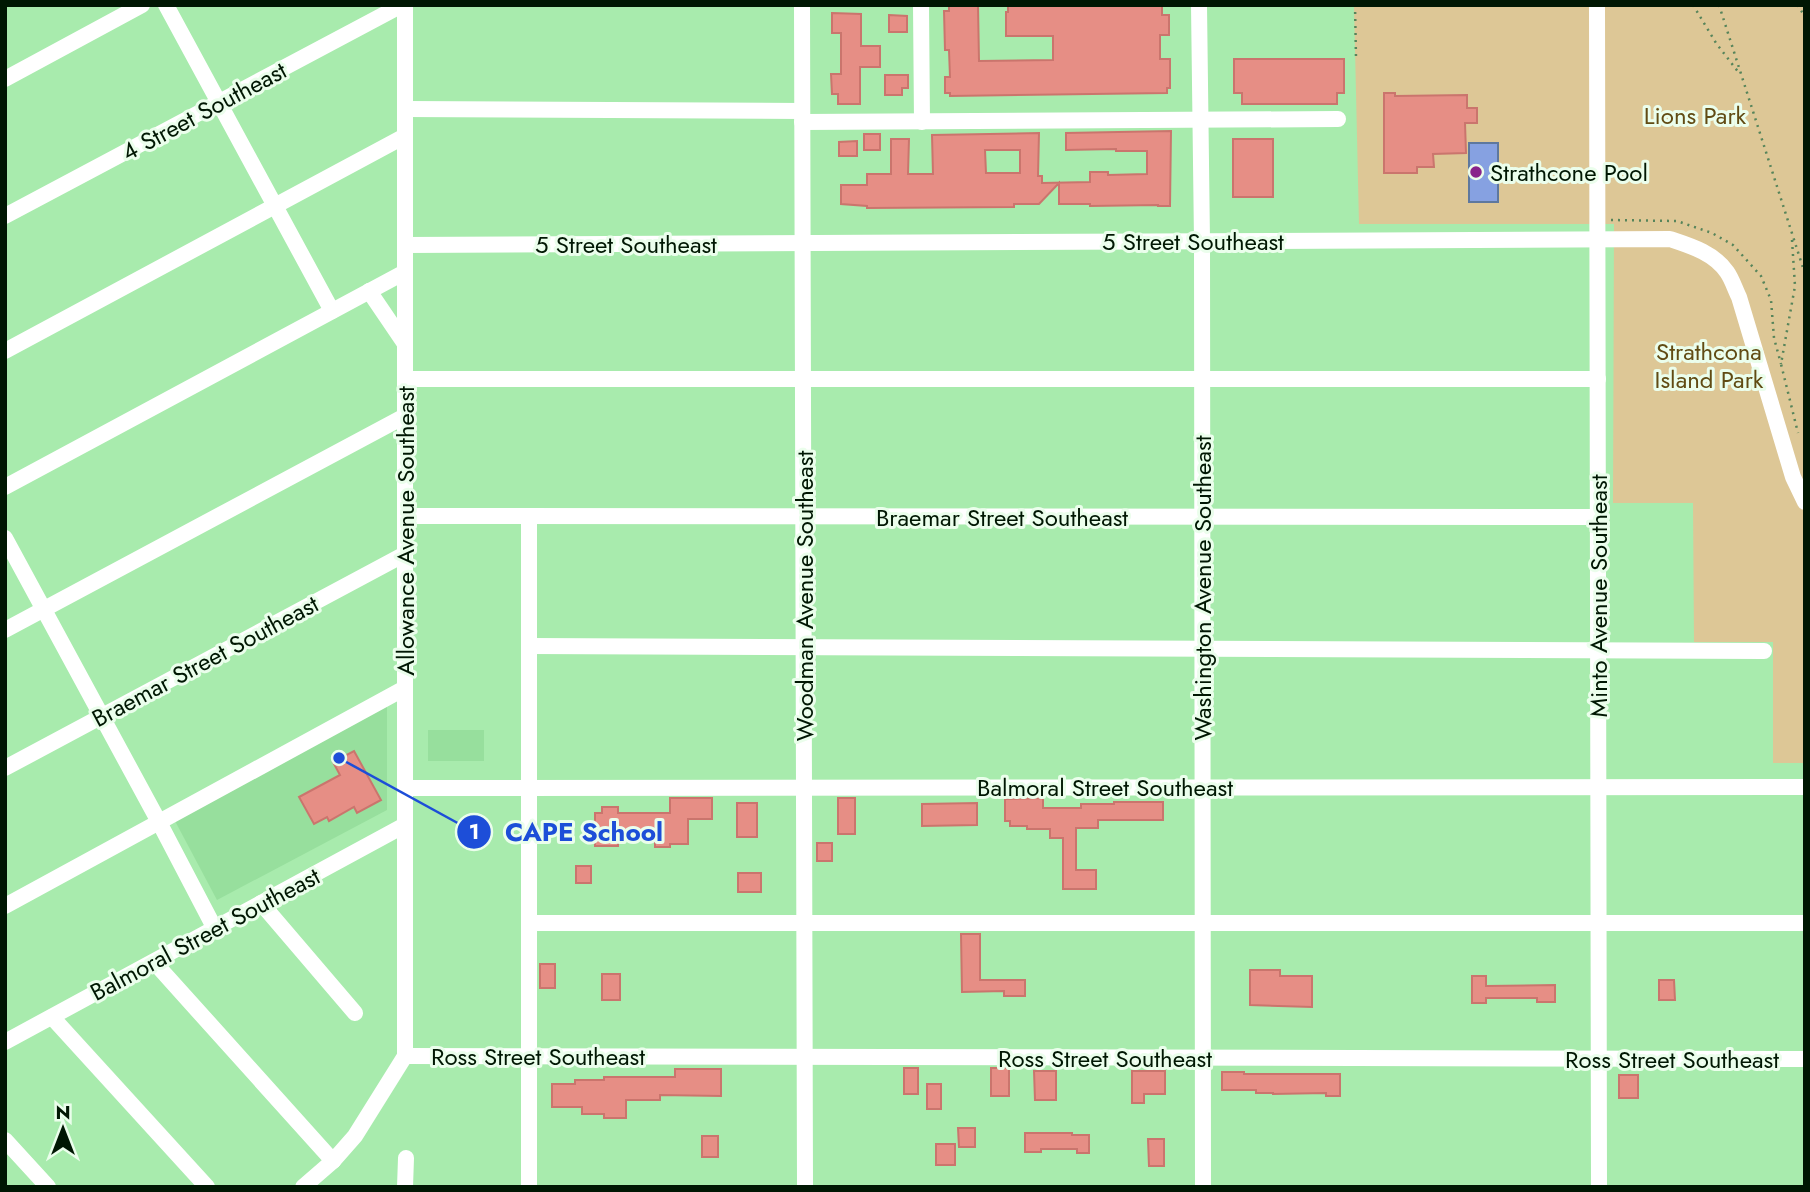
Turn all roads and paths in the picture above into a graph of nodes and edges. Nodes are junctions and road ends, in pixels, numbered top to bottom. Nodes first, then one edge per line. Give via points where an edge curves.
1 (142, 5) edge
2 (166, 5) edge
3 (403, 5) edge
4 (802, 5) edge
5 (921, 5) edge
6 (1199, 5) edge
7 (1355, 5) edge
8 (1597, 5) edge
9 (1693, 5) edge
10 (1719, 5) edge
11 (1797, 5) edge
12 (1805, 16) edge
13 (1356, 58) dead end
14 (1741, 75) junction
15 (5, 79) edge
16 (219, 103) junction
17 (405, 109) junction
18 (803, 117) junction
19 (1338, 119) dead end
20 (1200, 120) junction
21 (922, 122) junction
22 (405, 136) junction
23 (275, 205) junction
24 (5, 216) edge
25 (1792, 233) junction
26 (1597, 239) junction
27 (1202, 240) junction
28 (803, 243) junction
29 (405, 245) junction
30 (405, 272) junction
31 (1805, 274) edge
32 (369, 292) junction
33 (332, 311) junction
34 (405, 344) junction
35 (5, 351) edge
36 (405, 379) junction
37 (803, 379) junction
38 (1202, 379) junction
39 (1598, 379) junction
40 (405, 416) junction
41 (1798, 434) dead end
42 (5, 487) edge
43 (1805, 502) edge
44 (405, 516) junction
45 (529, 516) junction
46 (804, 516) junction
47 (1202, 517) junction
48 (1598, 517) junction
49 (5, 538) edge
50 (405, 554) junction
51 (44, 610) junction
52 (5, 630) edge
53 (529, 646) junction
54 (804, 647) junction
55 (1202, 649) junction
56 (1598, 650) junction
57 (1764, 651) dead end
58 (405, 688) junction
59 (102, 716) junction
60 (5, 768) edge
61 (1202, 787) junction
62 (1599, 787) junction
63 (1805, 787) edge
64 (405, 788) junction
65 (529, 788) junction
66 (804, 788) junction
67 (159, 822) junction
68 (405, 825) junction
69 (261, 904) junction
70 (5, 906) edge
71 (529, 923) junction
72 (805, 923) junction
73 (1202, 923) junction
74 (1599, 923) junction
75 (1805, 923) edge
76 (215, 929) junction
77 (153, 962) junction
78 (355, 1013) dead end
79 (52, 1017) junction
80 (5, 1042) edge
81 (405, 1056) junction
82 (529, 1056) junction
83 (805, 1057) junction
84 (1202, 1058) junction
85 (1599, 1059) junction
86 (1805, 1059) edge
87 (5, 1140) edge
88 (406, 1158) dead end
89 (333, 1161) junction
90 (48, 1187) edge
91 (206, 1187) edge
92 (303, 1187) edge
93 (405, 1187) edge
94 (529, 1187) edge
95 (805, 1187) edge
96 (1203, 1187) edge
97 (1599, 1187) edge

1 - 15 street
2 - 16 street
3 - 16 street, 4 Street Southeast
3 - 17 street, Allowance Avenue Southeast
4 - 18 street, Woodman Avenue Southeast
5 - 21 street
6 - 20 street, Washington Avenue Southeast
7 - 13 path
8 - 26 street, Minto Avenue Southeast
9 - 14 path
10 - 14 path
11 - 12 path
14 - 25 path
16 - 23 street
16 - 24 street, 4 Street Southeast
17 - 18 street
17 - 22 street, Allowance Avenue Southeast
18 - 21 street
18 - 28 street, Woodman Avenue Southeast
19 - 20 street
20 - 21 street
20 - 27 street, Washington Avenue Southeast
22 - 23 street
22 - 29 street, Allowance Avenue Southeast
23 - 33 street
23 - 35 street
25 - 31 path
25 - 41 path via 1795,286 1781,365
26 - 27 street, 5 Street Southeast
26 - 39 street, Minto Avenue Southeast
26 - 43 street, 5 Street Southeast via 1670,239 1712,257 1726,271 1739,297 1793,477
27 - 28 street, 5 Street Southeast
27 - 38 street, Washington Avenue Southeast
28 - 29 street, 5 Street Southeast
28 - 37 street, Woodman Avenue Southeast
29 - 30 street, Allowance Avenue Southeast
30 - 32 street
30 - 34 street, Allowance Avenue Southeast
32 - 33 street
32 - 34 street
33 - 42 street
34 - 36 street, Allowance Avenue Southeast
36 - 37 street
36 - 40 street, Allowance Avenue Southeast
37 - 38 street
37 - 46 street, Woodman Avenue Southeast
38 - 39 street
38 - 47 street, Washington Avenue Southeast
39 - 48 street, Minto Avenue Southeast
40 - 44 street, Allowance Avenue Southeast
40 - 51 street
44 - 45 street, Braemar Street Southeast
44 - 50 street, Allowance Avenue Southeast
45 - 46 street, Braemar Street Southeast
45 - 53 street
46 - 47 street, Braemar Street Southeast
46 - 54 street, Woodman Avenue Southeast
47 - 48 street, Braemar Street Southeast
47 - 55 street, Washington Avenue Southeast
48 - 56 street, Minto Avenue Southeast
49 - 51 street
50 - 58 street, Allowance Avenue Southeast
50 - 59 street, Braemar Street Southeast
51 - 52 street
51 - 59 street
53 - 54 street
53 - 65 street
54 - 55 street
54 - 66 street, Woodman Avenue Southeast
55 - 56 street
55 - 61 street, Washington Avenue Southeast
56 - 57 street
56 - 62 street, Minto Avenue Southeast
58 - 64 street, Allowance Avenue Southeast
58 - 67 street
59 - 60 street, Braemar Street Southeast
59 - 67 street
61 - 62 street, Balmoral Street Southeast
61 - 66 street, Balmoral Street Southeast
61 - 73 street, Washington Avenue Southeast
62 - 63 street, Balmoral Street Southeast
62 - 74 street, Minto Avenue Southeast
64 - 65 street, Balmoral Street Southeast
64 - 68 street, Allowance Avenue Southeast
65 - 66 street, Balmoral Street Southeast
65 - 71 street
66 - 72 street, Woodman Avenue Southeast
67 - 70 street
67 - 76 street
68 - 69 street, Balmoral Street Southeast
68 - 81 street, Allowance Avenue Southeast
69 - 76 street, Balmoral Street Southeast
69 - 78 street
71 - 72 street
71 - 82 street
72 - 73 street
72 - 83 street, Woodman Avenue Southeast
73 - 74 street
73 - 84 street, Washington Avenue Southeast
74 - 75 street
74 - 85 street, Minto Avenue Southeast
76 - 77 street, Balmoral Street Southeast
77 - 79 street, Balmoral Street Southeast
77 - 89 street
79 - 80 street, Balmoral Street Southeast
79 - 91 street
81 - 82 street, Ross Street Southeast
81 - 89 street via 355,1136
82 - 83 street, Ross Street Southeast
82 - 94 street
83 - 84 street, Ross Street Southeast
83 - 95 street, Woodman Avenue Southeast
84 - 85 street, Ross Street Southeast
84 - 96 street, Washington Avenue Southeast
85 - 86 street, Ross Street Southeast
85 - 97 street, Minto Avenue Southeast
87 - 90 street
88 - 93 street
89 - 92 street

